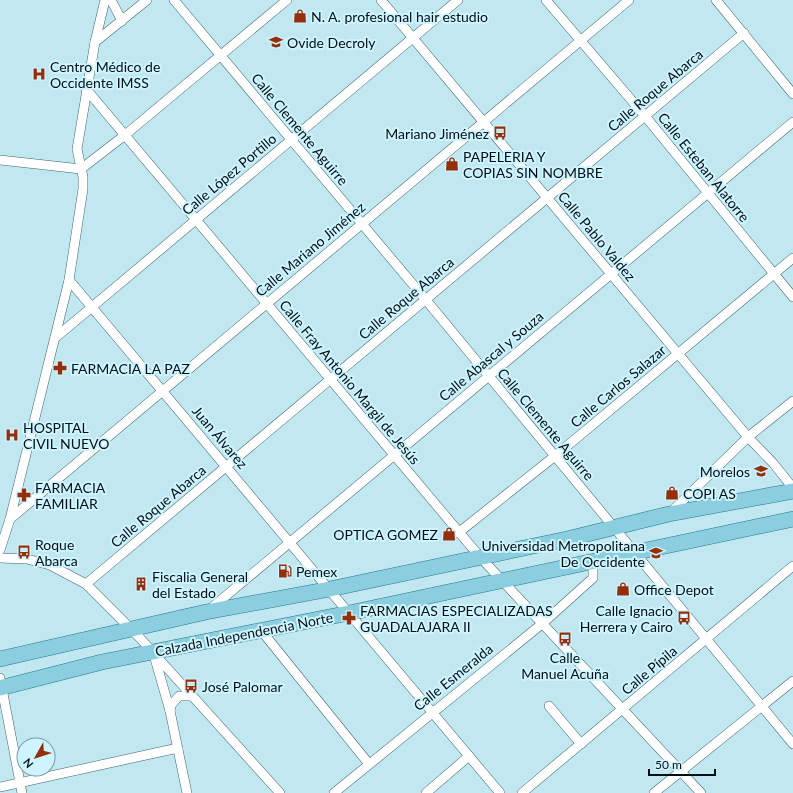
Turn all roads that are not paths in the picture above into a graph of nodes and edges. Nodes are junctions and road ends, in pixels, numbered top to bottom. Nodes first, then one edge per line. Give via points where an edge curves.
1 (105, 0) edge
2 (110, 0) edge
3 (147, 0) edge
4 (174, 0) edge
5 (287, 0) edge
6 (381, 0) edge
7 (458, 0) edge
8 (546, 0) edge
9 (629, 0) edge
10 (716, 0) edge
11 (122, 21) junction
12 (744, 33) junction
13 (413, 38) junction
14 (580, 41) junction
15 (95, 42) junction
16 (220, 56) junction
17 (86, 89) junction
18 (793, 94) edge
19 (645, 116) junction
20 (483, 122) junction
21 (793, 122) edge
22 (125, 135) junction
23 (291, 140) junction
24 (0, 160) edge
25 (81, 169) junction
26 (707, 193) junction
27 (547, 199) junction
28 (196, 220) junction
29 (361, 224) junction
30 (793, 258) edge
31 (611, 274) junction
32 (774, 274) junction
33 (70, 280) junction
34 (793, 297) edge
35 (426, 300) junction
36 (266, 304) junction
37 (92, 307) junction
38 (55, 338) junction
39 (678, 354) junction
40 (488, 376) junction
41 (330, 380) junction
42 (162, 391) junction
43 (793, 401) edge
44 (748, 438) junction
45 (394, 456) junction
46 (555, 456) junction
47 (227, 466) junction
48 (793, 488) edge
49 (793, 492) edge
50 (669, 514) junction
51 (10, 519) junction
52 (793, 519) edge
53 (614, 528) junction
54 (458, 532) junction
55 (291, 543) junction
56 (0, 550) edge
57 (635, 552) junction
58 (480, 557) junction
59 (0, 558) edge
60 (593, 561) junction
61 (793, 566) edge
62 (503, 580) junction
63 (86, 584) junction
64 (330, 589) junction
65 (206, 612) junction
66 (349, 613) junction
67 (543, 623) junction
68 (132, 629) junction
69 (260, 629) junction
70 (707, 639) junction
71 (153, 652) junction
72 (0, 659) edge
73 (793, 681) edge
74 (1, 684) edge
75 (192, 696) junction
76 (549, 706) dead end
77 (762, 706) junction
78 (623, 710) junction
79 (170, 711) junction
80 (432, 712) junction
81 (581, 744) junction
82 (793, 744) edge
83 (178, 748) junction
84 (469, 756) junction
85 (369, 764) junction
86 (681, 772) junction
87 (20, 783) junction
88 (0, 788) edge
89 (22, 793) edge
90 (187, 793) edge
91 (280, 793) edge
92 (334, 793) edge
93 (426, 793) edge
94 (500, 793) edge
95 (522, 793) edge
96 (654, 793) edge
97 (701, 793) edge

1 - 15 street
2 - 11 street
3 - 11 street
4 - 16 street, Calle Clemente Aguirre
5 - 16 street
6 - 13 street, Calle Pablo Valdez
7 - 13 street, Calle López Portillo
8 - 14 street, Calle Esteban Alatorre
9 - 14 street, Calle Mariano Jiménez
10 - 12 street
11 - 15 street
12 - 18 street
12 - 19 street, Calle Roque Abarca
13 - 20 street, Calle Pablo Valdez
13 - 23 street, Calle López Portillo
14 - 19 street, Calle Esteban Alatorre
14 - 20 street, Calle Mariano Jiménez
15 - 17 street
16 - 22 street
16 - 23 street, Calle Clemente Aguirre
17 - 22 street, Calle Fray Antonio Margil de Jesús
17 - 25 street via 77,149
19 - 26 street, Calle Esteban Alatorre
19 - 27 street, Calle Roque Abarca
20 - 27 street, Calle Pablo Valdez
20 - 29 street, Calle Mariano Jiménez
21 - 26 street, Calle Abascal y Souza
22 - 25 street
22 - 28 street, Calle Fray Antonio Margil de Jesús
23 - 28 street, Calle López Portillo
23 - 29 street, Calle Clemente Aguirre
24 - 25 street
25 - 33 street via 83,189
26 - 31 street, Calle Abascal y Souza
26 - 32 street, Calle Esteban Alatorre
27 - 31 street, Calle Pablo Valdez
27 - 35 street, Calle Roque Abarca
28 - 36 street, Calle Fray Antonio Margil de Jesús
28 - 37 street, Calle López Portillo
29 - 35 street, Calle Clemente Aguirre
29 - 36 street, Calle Mariano Jiménez
30 - 32 street, Calle Carlos Salazar
31 - 39 street, Calle Pablo Valdez
31 - 40 street, Calle Abascal y Souza
32 - 34 street, Calle Esteban Alatorre
32 - 39 street, Calle Carlos Salazar
33 - 37 street, Juan Álvarez
33 - 38 street
35 - 40 street, Calle Clemente Aguirre
35 - 41 street, Calle Roque Abarca
36 - 41 street, Calle Fray Antonio Margil de Jesús
36 - 42 street, Calle Mariano Jiménez
37 - 38 street, Calle López Portillo
37 - 42 street, Juan Álvarez
38 - 51 street
39 - 44 street, Calle Pablo Valdez
39 - 46 street, Calle Carlos Salazar
40 - 45 street, Calle Abascal y Souza
40 - 46 street, Calle Clemente Aguirre
41 - 45 street, Calle Fray Antonio Margil de Jesús
41 - 47 street, Calle Roque Abarca
42 - 47 street, Juan Álvarez
42 - 51 street, Calle Mariano Jiménez
43 - 44 street
44 - 48 street, Calle Pablo Valdez
44 - 50 street
45 - 54 street, Calle Fray Antonio Margil de Jesús
45 - 55 street, Calle Abascal y Souza
46 - 53 street, Calle Clemente Aguirre
46 - 54 street, Calle Carlos Salazar
47 - 55 street, Juan Álvarez
47 - 63 street, Calle Roque Abarca
49 - 50 main road, Calzada Independencia Norte
50 - 53 main road, Calzada Independencia Norte
51 - 56 street
52 - 57 main road, Calzada Independencia Norte
53 - 57 street, Calle Clemente Aguirre
53 - 58 main road, Calzada Independencia Norte
54 - 58 street, Calle Fray Antonio Margil de Jesús
55 - 64 street, Juan Álvarez
55 - 65 street, Calle Abascal y Souza
57 - 60 main road, Calzada Independencia Norte
57 - 70 street, Calle Clemente Aguirre
58 - 62 street, Calle Fray Antonio Margil de Jesús
58 - 64 main road, Calzada Independencia Norte
59 - 63 street via 50,565
60 - 62 main road, Calzada Independencia Norte
60 - 67 street, Calle Esmeralda via 593,578
61 - 70 street, Calle Pípila
62 - 66 main road, Calzada Independencia Norte
62 - 67 street
63 - 68 street
64 - 65 main road, Calzada Independencia Norte
64 - 66 street, Juan Álvarez
65 - 68 main road, Calzada Independencia Norte
66 - 69 main road, Calzada Independencia Norte
66 - 80 street, Juan Álvarez
67 - 78 street
67 - 80 street, Calle Esmeralda
68 - 71 street
68 - 72 main road, Calzada Independencia Norte
69 - 71 main road, Calzada Independencia Norte
69 - 85 street
70 - 77 street, Calle Clemente Aguirre
70 - 78 street, Calle Pípila
71 - 74 main road, Calzada Independencia Norte
71 - 75 street
71 - 79 street
73 - 77 street
74 - 87 street
75 - 79 street via 179,696 174,700
75 - 91 street
76 - 81 street
77 - 82 street, Calle Clemente Aguirre
77 - 86 street
78 - 81 street, Calle Pípila
78 - 86 street
79 - 83 street
80 - 84 street, Juan Álvarez
80 - 85 street, Calle Esmeralda
81 - 95 street, Calle Pípila
83 - 87 street
83 - 90 street
84 - 93 street
84 - 94 street, Juan Álvarez
85 - 92 street, Calle Esmeralda
86 - 96 street
86 - 97 street
87 - 88 street
87 - 89 street

